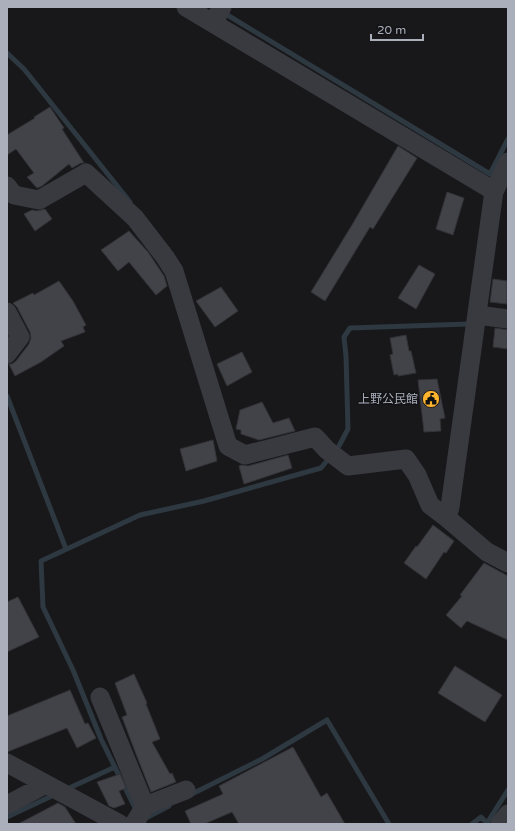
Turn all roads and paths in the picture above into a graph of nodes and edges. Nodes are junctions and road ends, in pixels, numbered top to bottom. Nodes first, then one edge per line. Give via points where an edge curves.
1 (186, 7) edge
2 (218, 15) edge
3 (508, 162) edge
4 (7, 186) edge
5 (490, 190) junction
6 (7, 312) edge
7 (477, 315) junction
8 (508, 320) edge
9 (7, 354) edge
10 (448, 512) junction
11 (508, 563) edge
12 (100, 697) dead end
13 (7, 762) edge
14 (46, 784) junction
15 (186, 790) dead end
16 (7, 805) edge
17 (508, 814) edge
18 (136, 816) edge
19 (500, 824) edge

1 - 2 street
2 - 5 street
3 - 5 street
4 - 10 street via 14,194 39,200 86,173 136,218 174,271 228,446 245,455 315,437 348,466 406,459 417,475 430,505
5 - 7 street
6 - 9 street via 20,337
7 - 8 street
7 - 10 street
10 - 11 street via 487,552
12 - 18 street
13 - 14 street
14 - 16 street
14 - 18 street
15 - 18 street
17 - 19 street

